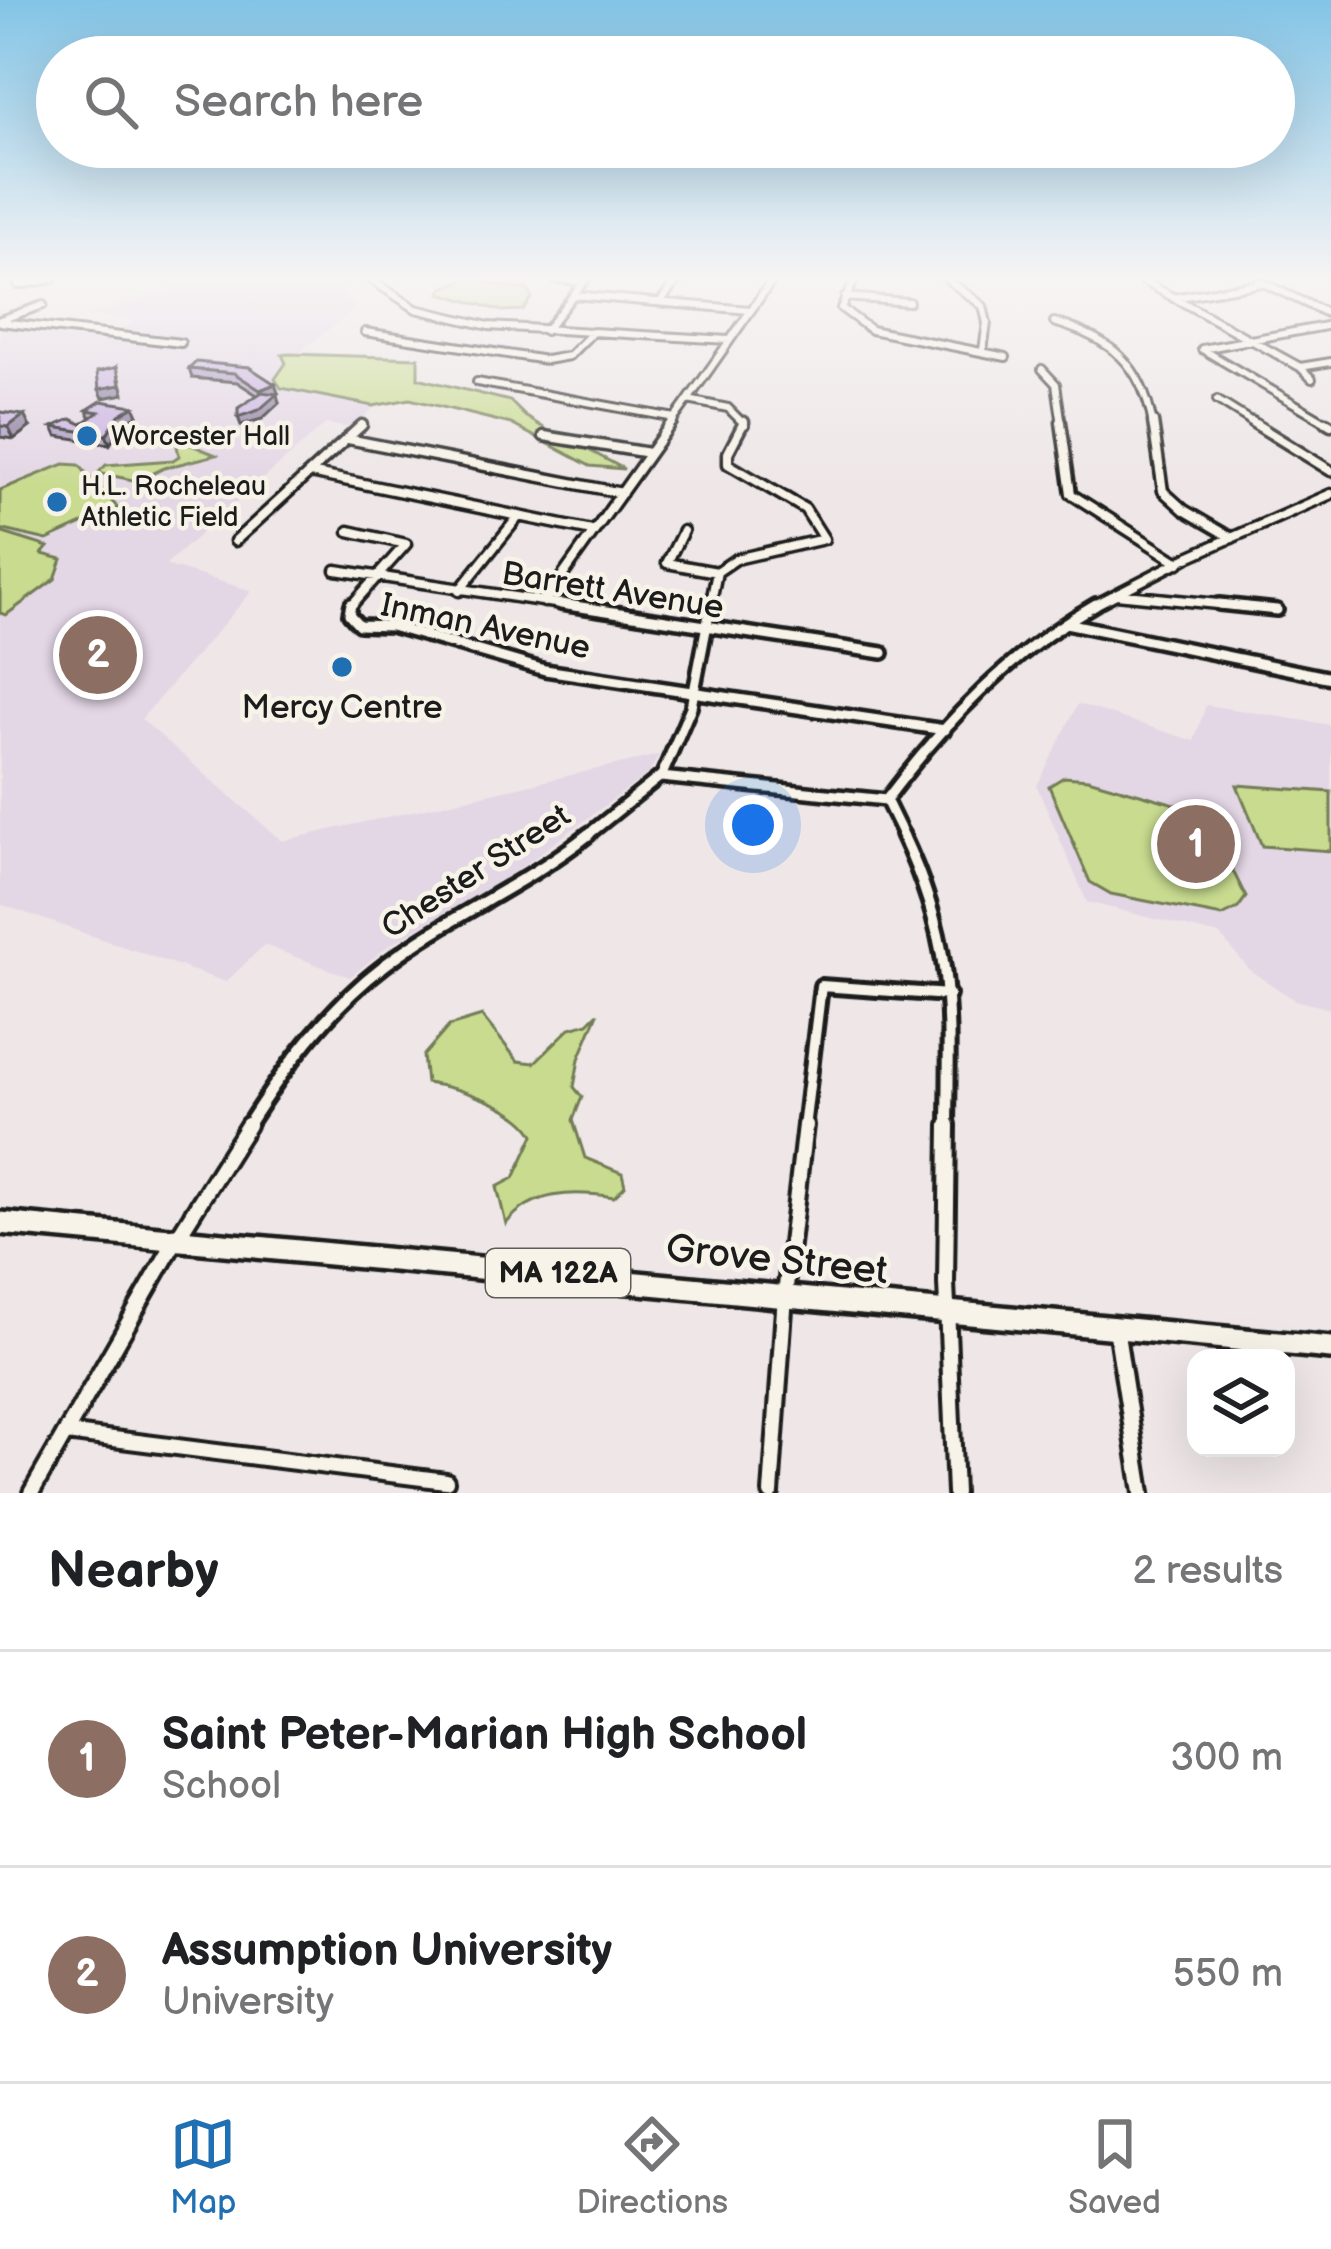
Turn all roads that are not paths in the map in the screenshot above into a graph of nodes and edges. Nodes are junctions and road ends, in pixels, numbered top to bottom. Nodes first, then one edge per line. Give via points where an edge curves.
1 (473, 349) edge
2 (576, 349) edge
3 (723, 349) edge
4 (975, 349) edge
5 (1117, 349) edge
6 (1204, 349) edge
7 (1265, 349) edge
8 (983, 350) joint
9 (1006, 357) dead end
10 (1331, 362) edge
11 (1300, 367) junction
12 (1042, 370) dead end
13 (1312, 379) dead end
14 (477, 382) dead end
15 (688, 400) junction
16 (1217, 400) dead end
17 (675, 418) junction
18 (362, 425) dead end
19 (1331, 425) edge
20 (544, 436) dead end
21 (348, 439) junction
22 (649, 453) junction
23 (1331, 471) edge
24 (310, 473) junction
25 (622, 493) junction
26 (1331, 494) edge
27 (519, 516) junction
28 (349, 531) dead end
29 (592, 531) junction
30 (682, 531) dead end
31 (1232, 538) junction
32 (235, 541) dead end
33 (1179, 563) junction
34 (336, 571) dead end
35 (717, 572) junction
36 (379, 576) junction
37 (459, 591) junction
38 (1116, 595) junction
39 (544, 602) junction
40 (1277, 610) dead end
41 (1066, 623) junction
42 (706, 628) junction
43 (883, 652) dead end
44 (1331, 678) edge
45 (694, 692) junction
46 (945, 730) junction
47 (661, 777) junction
48 (886, 800) junction
49 (950, 995) junction
50 (0, 1223) edge
51 (177, 1238) junction
52 (785, 1295) junction
53 (947, 1311) junction
54 (1116, 1328) junction
55 (1331, 1348) edge
56 (66, 1433) junction
57 (446, 1481) dead end
58 (31, 1493) edge
59 (771, 1493) edge
60 (955, 1493) edge
61 (1142, 1493) edge

1 - 2 street via 546,360
3 - 15 street
4 - 8 street
5 - 31 street via 1128,357 1158,428 1163,490
6 - 19 street
7 - 11 street
8 - 9 street
10 - 11 street
11 - 13 street
12 - 33 street via 1055,384 1071,494
14 - 17 street
15 - 17 street
15 - 35 street via 723,407 745,422 728,454 732,469 805,509 824,539 736,559
16 - 23 street
17 - 22 street
18 - 21 street
20 - 22 street
21 - 24 street
21 - 25 street
22 - 25 street
24 - 27 street
24 - 32 street
25 - 29 street
26 - 31 street
27 - 29 street
27 - 37 street
28 - 36 street, Inman Avenue via 406,543
29 - 39 street
30 - 35 street via 668,562
31 - 33 street
33 - 38 street
34 - 36 street, Barrett Avenue
35 - 42 street
36 - 37 street, Barrett Avenue
36 - 45 street, Inman Avenue via 350,608 359,625 391,626 545,670
37 - 39 street, Barrett Avenue
38 - 40 street
38 - 41 street
39 - 42 street, Barrett Avenue
41 - 44 street
41 - 46 street
42 - 43 street, Barrett Avenue
42 - 45 street
45 - 46 street, Inman Avenue
45 - 47 street
46 - 48 street
47 - 48 street
47 - 51 street, Chester Street via 553,864 410,947 346,997 284,1069
48 - 49 street via 935,901
49 - 52 street via 821,986
49 - 53 street
50 - 51 main road, Grove Street / MA 122A
51 - 52 main road, Grove Street / MA 122A
51 - 56 street, Chester Street
52 - 53 main road, Grove Street / MA 122A
52 - 59 street
53 - 54 main road, Grove Street / MA 122A
53 - 60 street
54 - 55 main road, Grove Street / MA 122A
54 - 61 street
56 - 57 street
56 - 58 street, Chester Street

